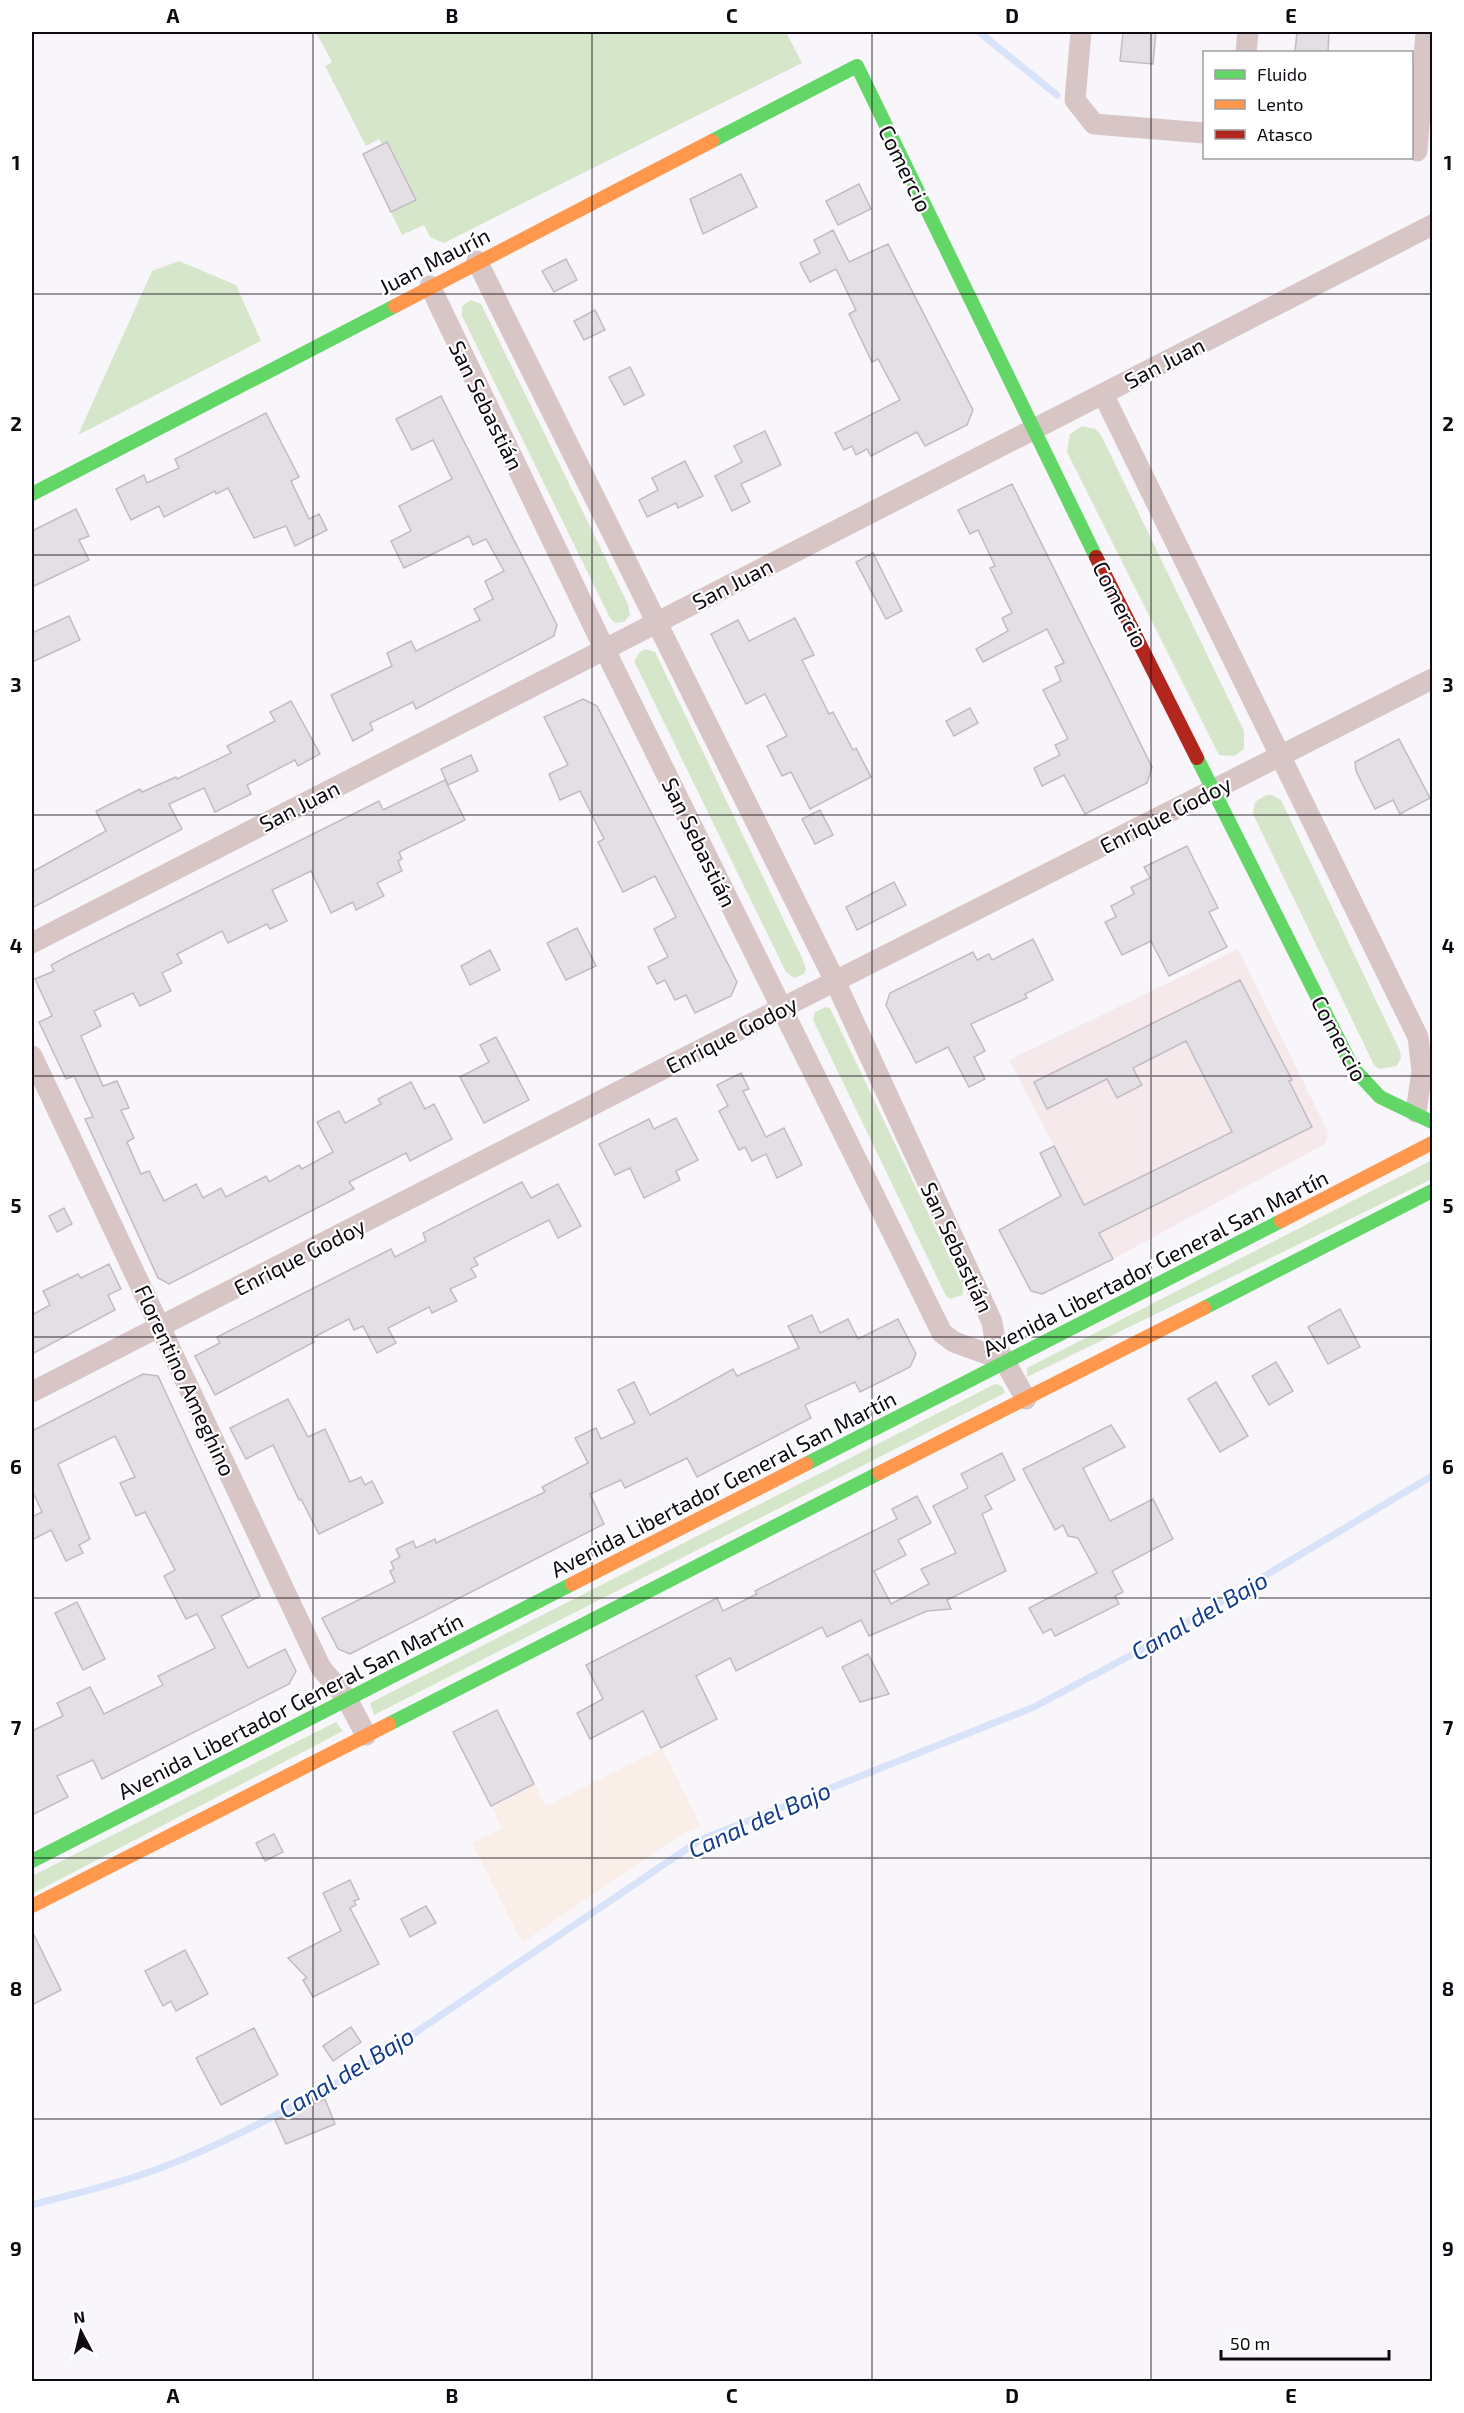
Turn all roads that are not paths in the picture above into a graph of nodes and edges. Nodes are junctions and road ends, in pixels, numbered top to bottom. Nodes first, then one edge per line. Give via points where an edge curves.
1 (1081, 32) edge
2 (1248, 32) edge
3 (1426, 32) edge
4 (1246, 51) edge
5 (857, 66) joint
6 (1203, 133) edge
7 (1420, 152) edge
8 (1432, 225) edge
9 (477, 261) junction
10 (430, 286) junction
11 (1103, 394) junction
12 (1032, 430) junction
13 (32, 494) edge
14 (657, 621) junction
15 (604, 648) junction
16 (1432, 679) edge
17 (1281, 755) junction
18 (1214, 789) junction
19 (32, 944) edge
20 (835, 981) junction
21 (782, 1008) junction
22 (32, 1056) edge
23 (1424, 1117) edge
24 (1432, 1143) edge
25 (1432, 1191) edge
26 (162, 1327) junction
27 (1007, 1361) junction
28 (32, 1392) edge
29 (1026, 1399) junction
30 (347, 1699) junction
31 (366, 1735) junction
32 (32, 1861) edge
33 (32, 1906) edge

1 - 6 street via 1075,100 1094,124
2 - 4 street
3 - 7 street
5 - 9 main road, Juan Maurín
5 - 12 main road, Comercio
8 - 11 street, San Juan
9 - 10 main road, Juan Maurín
9 - 14 street, San Sebastián
10 - 13 main road, Juan Maurín
10 - 15 street, San Sebastián
11 - 12 street, San Juan
11 - 17 street, Comercio
12 - 14 street, San Juan
12 - 18 main road, Comercio
14 - 15 street, San Juan
14 - 20 street, San Sebastián
15 - 19 street, San Juan
15 - 21 street, San Sebastián
16 - 17 street, Enrique Godoy
17 - 18 street, Enrique Godoy
17 - 23 street, Comercio via 1418,1037
18 - 20 street, Enrique Godoy
18 - 23 main road, Comercio via 1365,1087 1400,1109
20 - 21 street, Enrique Godoy
20 - 27 street, San Sebastián via 992,1322 996,1346
21 - 26 street, Enrique Godoy
21 - 27 street, San Sebastián via 942,1333 954,1342
22 - 26 street, Florentino Ameghino
24 - 27 main road, Avenida Libertador General San Martín
25 - 29 main road
26 - 28 street, Enrique Godoy
26 - 30 street, Florentino Ameghino via 321,1668
27 - 29 street, San Sebastián
27 - 30 main road, Avenida Libertador General San Martín
29 - 31 main road
30 - 31 street, Florentino Ameghino
30 - 32 main road, Avenida Libertador General San Martín
31 - 33 main road

